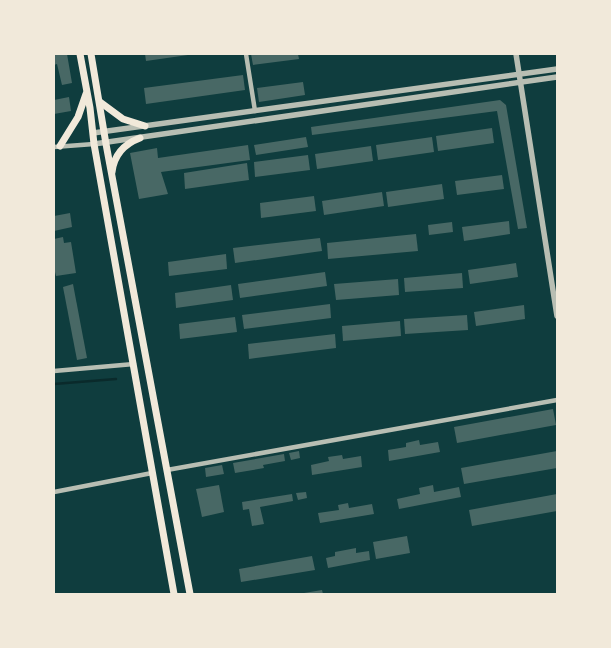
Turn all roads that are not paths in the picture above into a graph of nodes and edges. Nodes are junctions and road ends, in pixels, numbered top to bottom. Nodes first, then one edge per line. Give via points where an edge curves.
1 (80, 54) edge
2 (91, 54) edge
3 (246, 54) edge
4 (516, 54) edge
5 (557, 69) edge
6 (520, 74) junction
7 (557, 77) edge
8 (521, 82) junction
9 (86, 89) junction
10 (100, 102) junction
11 (255, 111) junction
12 (145, 126) junction
13 (104, 132) junction
14 (93, 133) junction
15 (140, 138) junction
16 (94, 144) junction
17 (106, 144) junction
18 (57, 146) edge
19 (112, 177) junction
20 (557, 316) edge
21 (134, 364) junction
22 (54, 371) edge
23 (557, 400) edge
24 (167, 470) junction
25 (152, 474) junction
26 (54, 492) edge
27 (174, 594) edge
28 (190, 594) edge

1 - 9 main road
2 - 10 main road
3 - 11 street
4 - 6 street
5 - 6 street
6 - 8 street
6 - 11 street
7 - 8 street
8 - 15 street
8 - 20 street
9 - 14 main road
9 - 18 main road via 78,117
10 - 12 main road via 123,119
10 - 13 main road
11 - 12 street
12 - 13 street
13 - 14 street
13 - 17 main road
14 - 16 main road
15 - 17 street
15 - 19 main road via 121,150 113,165
16 - 17 street
16 - 18 street
16 - 21 main road
17 - 19 main road
19 - 24 main road
21 - 22 street
21 - 25 main road
23 - 24 street
24 - 28 main road
25 - 26 street
25 - 27 main road

